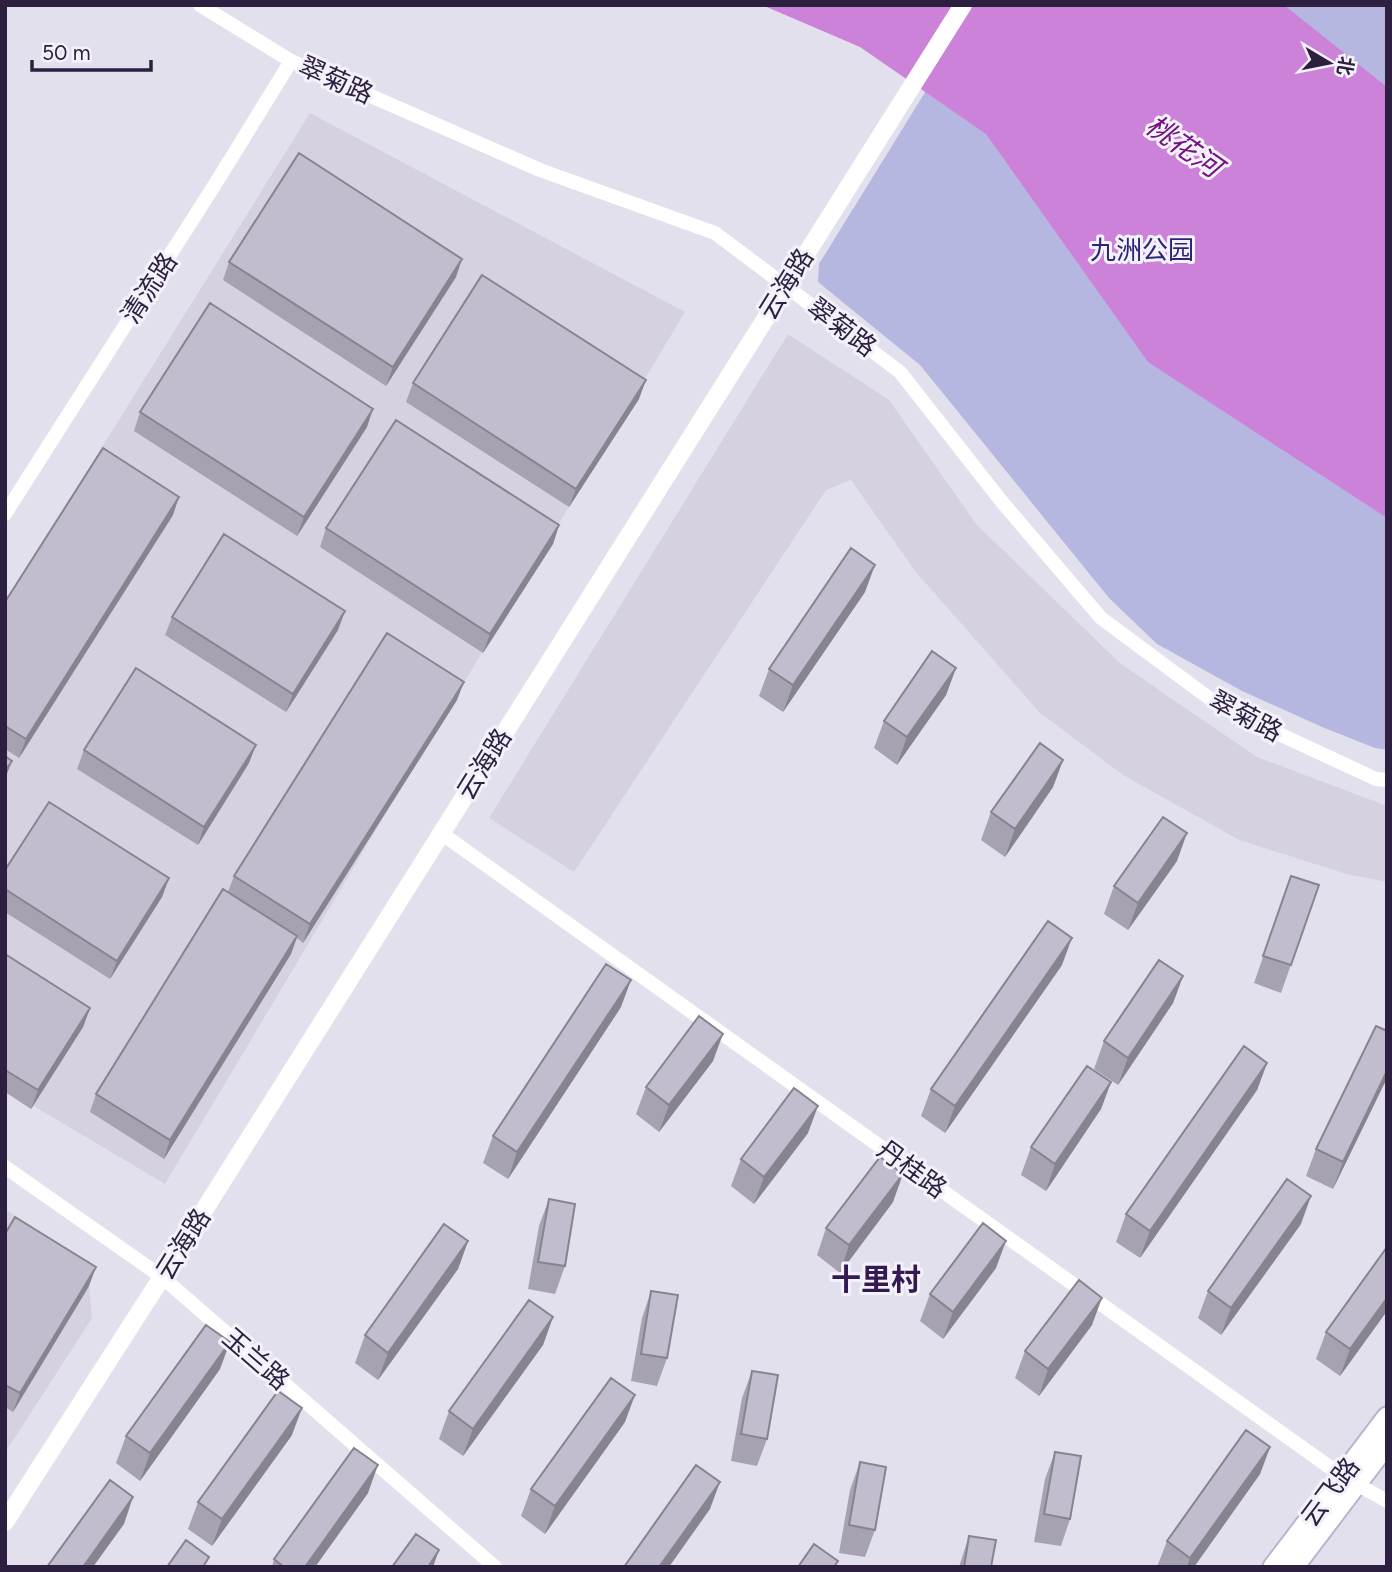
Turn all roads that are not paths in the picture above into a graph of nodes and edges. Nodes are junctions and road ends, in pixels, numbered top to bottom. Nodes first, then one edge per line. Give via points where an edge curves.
1 (200, 5) edge
2 (963, 5) edge
3 (291, 61) junction
4 (786, 284) junction
5 (5, 514) edge
6 (1387, 780) edge
7 (441, 833) junction
8 (5, 1167) edge
9 (162, 1277) junction
10 (1387, 1417) edge
11 (1387, 1444) edge
12 (1349, 1480) junction
13 (1387, 1501) edge
14 (5, 1522) edge
15 (495, 1567) edge
16 (1273, 1567) edge
17 (1294, 1567) edge

1 - 3 street, 翠菊路
2 - 4 street, 云海路
3 - 4 street, 翠菊路 via 540,170 715,233
3 - 5 street, 清流路
4 - 6 street, 翠菊路 via 900,372 1101,618 1221,707 1376,779
4 - 7 street, 云海路
7 - 9 street, 云海路
7 - 12 street, 丹桂路
8 - 9 street, 玉兰路
9 - 14 street, 云海路
9 - 15 street, 玉兰路
10 - 12 main road, 云飞路
11 - 12 main road, 云飞路
12 - 13 street, 丹桂路
12 - 16 main road, 云飞路
12 - 17 main road, 云飞路

